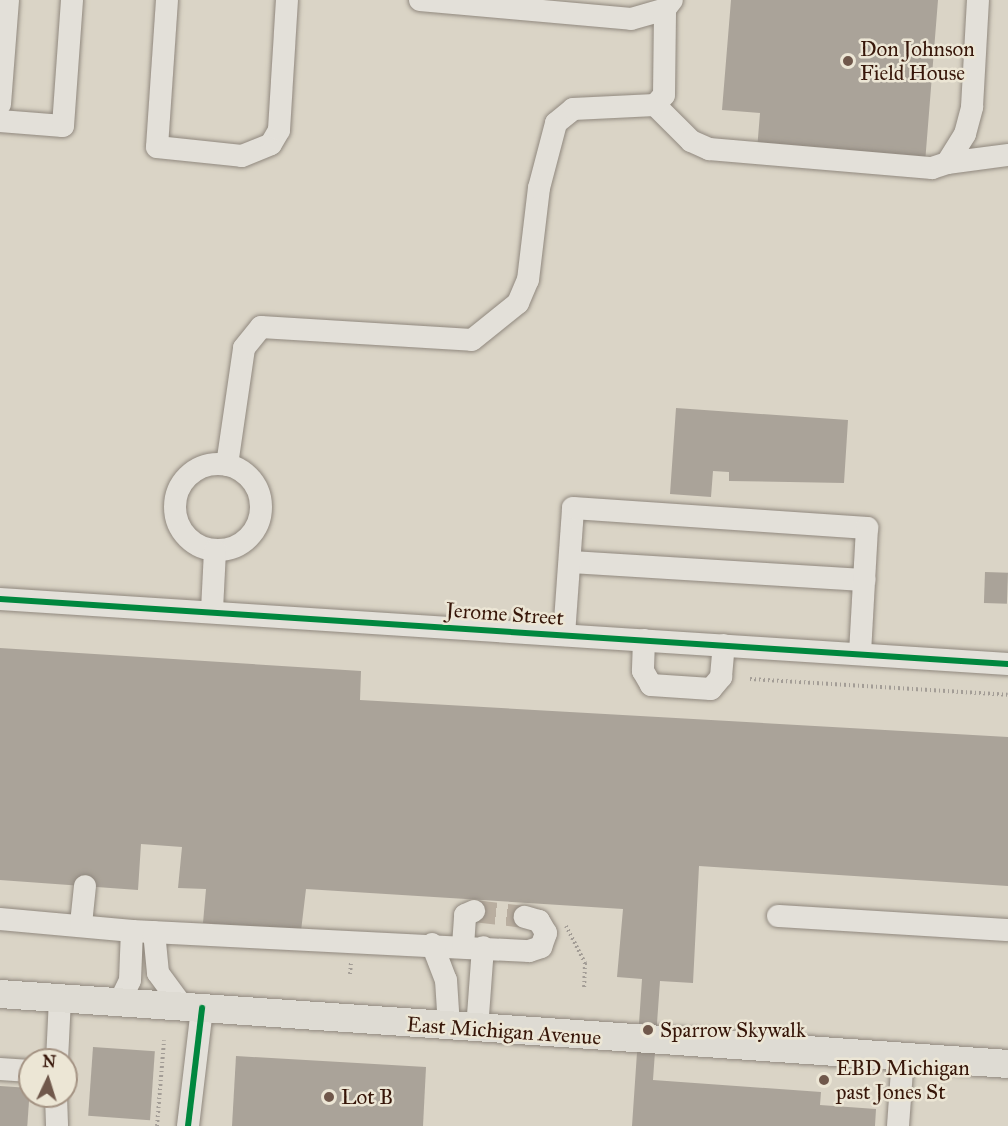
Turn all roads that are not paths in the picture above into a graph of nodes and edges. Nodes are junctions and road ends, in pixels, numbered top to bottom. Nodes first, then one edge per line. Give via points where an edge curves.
1 (8, 0) edge
2 (72, 0) edge
3 (167, 0) edge
4 (287, 0) edge
5 (420, 0) edge
6 (978, 0) edge
7 (669, 5) edge
8 (0, 104) edge
9 (655, 105) junction
10 (0, 121) edge
11 (1008, 155) edge
12 (947, 163) junction
13 (228, 465) junction
14 (215, 550) junction
15 (570, 562) junction
16 (864, 580) junction
17 (0, 599) edge
18 (212, 610) junction
19 (564, 635) junction
20 (644, 640) junction
21 (724, 645) junction
22 (860, 654) junction
23 (1008, 664) edge
24 (85, 886) dead end
25 (474, 911) dead end
26 (778, 916) dead end
27 (525, 917) tunnel mouth
28 (0, 919) edge
29 (81, 924) junction
30 (1008, 930) edge
31 (143, 932) junction
32 (432, 944) junction
33 (473, 947) junction
34 (0, 994) edge
35 (60, 999) junction
36 (118, 1003) junction
37 (193, 1007) junction
38 (449, 1027) junction
39 (477, 1029) junction
40 (58, 1048) edge
41 (903, 1057) junction
42 (1008, 1064) edge
43 (0, 1069) edge
44 (18, 1070) edge
45 (56, 1108) edge
46 (57, 1126) edge
47 (188, 1126) edge
48 (898, 1126) edge

1 - 8 street
2 - 10 street via 63,126
3 - 4 street via 157,147 242,156 271,144 279,130
5 - 7 street via 631,19
6 - 12 street via 972,107 965,134
7 - 9 street via 664,95
9 - 12 street via 691,141 709,149 932,168
9 - 13 street via 562,114 539,188 524,293 483,334 472,340 275,325 251,333 244,348
11 - 12 street
13 - 14 street via 248,476 256,488 260,517 243,542
13 - 14 street via 193,471 177,492 174,505 190,541
14 - 18 street
15 - 16 street
15 - 16 street via 573,508 867,528
15 - 19 street
16 - 22 street
17 - 18 street, Jerome Street
18 - 19 street, Jerome Street
19 - 20 street, Jerome Street
20 - 21 street, Jerome Street
20 - 21 street via 643,671 651,685 711,689 721,676
21 - 22 street, Jerome Street
22 - 23 street, Jerome Street
24 - 29 street
25 - 33 street via 465,915
26 - 30 street
27 - 33 street via 545,928 541,947
28 - 29 street
29 - 31 street
31 - 32 street
31 - 36 street via 130,980
31 - 37 street via 158,973
32 - 33 street
32 - 38 street via 446,980
33 - 39 street
34 - 35 main road, East Michigan Avenue
35 - 36 main road, East Michigan Avenue
35 - 40 street
36 - 37 main road, East Michigan Avenue
37 - 38 main road, East Michigan Avenue
37 - 47 street
38 - 39 main road, East Michigan Avenue
39 - 41 main road, East Michigan Avenue
41 - 42 main road, East Michigan Avenue
41 - 48 street
43 - 44 street
45 - 46 street

